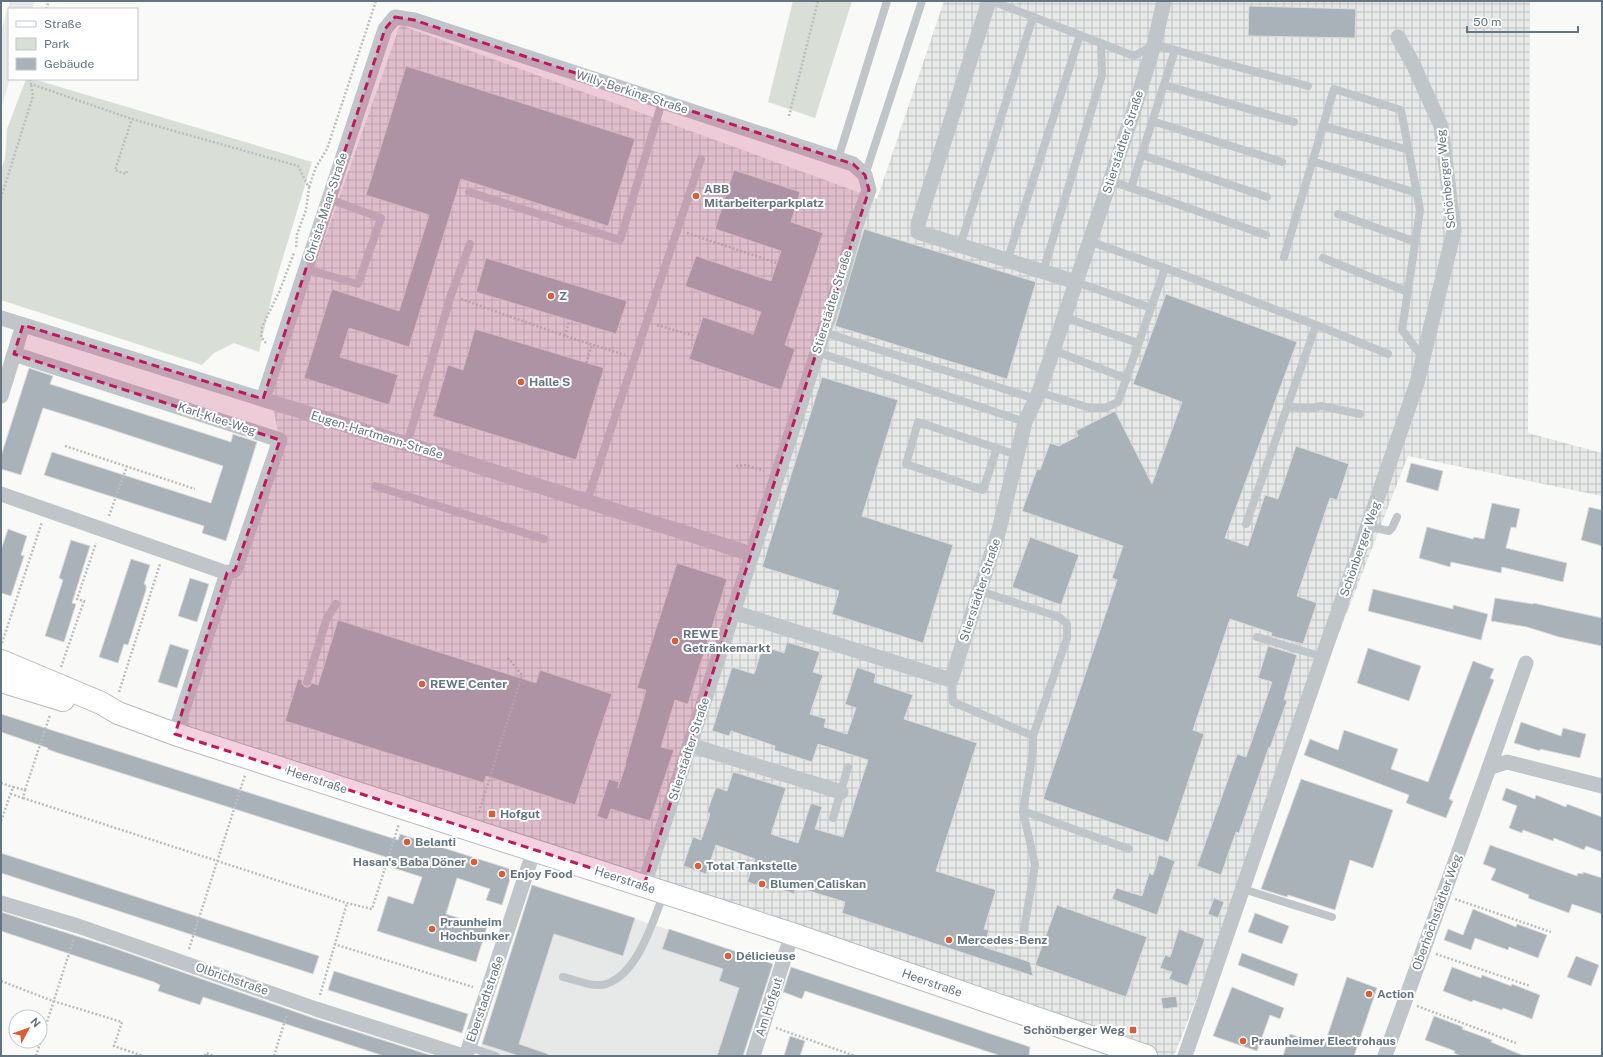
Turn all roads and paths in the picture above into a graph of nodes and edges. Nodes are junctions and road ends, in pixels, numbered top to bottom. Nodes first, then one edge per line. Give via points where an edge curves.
1 (376, 1) edge
2 (818, 1) edge
3 (887, 1) edge
4 (922, 1) edge
5 (989, 1) edge
6 (992, 1) edge
7 (1164, 1) edge
8 (395, 17) joint
9 (1033, 17) junction
10 (1080, 35) junction
11 (1398, 37) dead end
12 (1101, 43) junction
13 (1154, 45) junction
14 (1175, 50) junction
15 (30, 80) edge
16 (32, 84) junction
17 (1164, 85) junction
18 (1308, 86) dead end
19 (662, 102) junction
20 (789, 116) dead end
21 (132, 119) junction
22 (1152, 121) junction
23 (1294, 122) dead end
24 (1323, 126) junction
25 (1409, 150) junction
26 (1142, 155) junction
27 (700, 159) dead end
28 (838, 159) junction
29 (1312, 161) junction
30 (1282, 162) dead end
31 (127, 171) dead end
32 (866, 175) junction
33 (1111, 181) junction
34 (309, 188) junction
35 (1131, 188) junction
36 (469, 192) dead end
37 (1417, 193) junction
38 (1267, 197) dead end
39 (1, 198) edge
40 (329, 199) junction
41 (1338, 214) dead end
42 (677, 230) junction
43 (1266, 235) dead end
44 (1089, 241) junction
45 (1416, 242) junction
46 (470, 244) dead end
47 (960, 246) junction
48 (1284, 257) dead end
49 (1323, 258) dead end
50 (1007, 261) junction
51 (777, 263) dead end
52 (1165, 268) junction
53 (306, 269) junction
54 (1043, 272) junction
55 (1076, 282) junction
56 (1408, 292) junction
57 (451, 295) junction
58 (1151, 308) junction
59 (1064, 317) junction
60 (1, 318) edge
61 (569, 320) dead end
62 (646, 322) junction
63 (23, 325) junction
64 (1316, 325) junction
65 (823, 332) junction
66 (565, 336) junction
67 (695, 336) dead end
68 (1138, 343) junction
69 (592, 345) junction
70 (1053, 350) junction
71 (817, 352) junction
72 (14, 354) junction
73 (1388, 354) dead end
74 (277, 356) junction
75 (635, 358) junction
76 (1423, 358) junction
77 (586, 362) dead end
78 (1127, 379) junction
79 (1037, 395) junction
80 (1, 396) edge
81 (263, 399) junction
82 (1287, 407) junction
83 (1360, 414) dead end
84 (1025, 422) junction
85 (407, 444) junction
86 (65, 446) dead end
87 (997, 448) junction
88 (1017, 455) junction
89 (127, 466) junction
90 (736, 466) dead end
91 (778, 475) junction
92 (375, 486) dead end
93 (195, 489) dead end
94 (1, 494) edge
95 (587, 501) junction
96 (46, 510) junction
97 (1396, 517) dead end
98 (1246, 524) dead end
99 (1368, 526) junction
100 (103, 529) junction
101 (544, 540) dead end
102 (164, 551) junction
103 (751, 554) junction
104 (227, 572) junction
105 (980, 591) junction
106 (336, 604) dead end
107 (733, 612) junction
108 (1257, 637) dead end
109 (1, 652) edge
110 (507, 657) dead end
111 (1322, 657) junction
112 (1526, 663) dead end
113 (58, 674) dead end
114 (951, 680) junction
115 (1, 681) edge
116 (307, 682) dead end
117 (118, 704) junction
118 (51, 710) dead end
119 (175, 734) junction
120 (1033, 736) junction
121 (690, 745) junction
122 (848, 767) dead end
123 (1489, 768) junction
124 (246, 773) dead end
125 (1, 783) edge
126 (1602, 786) edge
127 (13, 787) junction
128 (25, 790) junction
129 (841, 792) junction
130 (11, 794) junction
131 (23, 798) junction
132 (1023, 811) junction
133 (479, 812) dead end
134 (832, 818) dead end
135 (1, 821) edge
136 (399, 822) dead end
137 (1129, 849) dead end
138 (534, 850) junction
139 (217, 862) junction
140 (644, 886) junction
141 (1243, 889) junction
142 (664, 892) junction
143 (1444, 895) junction
144 (1, 903) edge
145 (347, 903) junction
146 (1332, 916) dead end
147 (78, 926) junction
148 (1551, 932) dead end
149 (792, 934) junction
150 (1023, 935) dead end
151 (334, 944) junction
152 (1423, 950) junction
153 (185, 963) junction
154 (564, 977) dead end
155 (1, 980) edge
156 (1530, 986) dead end
157 (488, 991) junction
158 (292, 1000) junction
159 (53, 1001) junction
160 (1405, 1002) junction
161 (316, 1009) junction
162 (764, 1024) junction
163 (1516, 1043) dead end
164 (466, 1053) edge
165 (1134, 1054) edge
166 (850, 1055) edge
167 (36, 1056) edge
168 (143, 1056) edge
169 (205, 1056) edge
170 (214, 1056) edge
171 (274, 1056) edge
172 (496, 1056) edge
173 (753, 1056) edge
174 (855, 1056) edge
175 (1185, 1056) edge
176 (1385, 1056) edge

1 - 34 path via 327,150 316,167
2 - 20 path
3 - 28 lane
4 - 32 lane
5 - 47 street via 918,224 918,232 924,236
6 - 9 lane
7 - 13 street, Stierstädter Straße
8 - 19 street, Willy-Berking-Straße via 414,20
8 - 40 street, Christa-Maar-Straße via 385,29
9 - 10 lane
9 - 47 lane
10 - 12 lane
10 - 50 lane
11 - 76 street, Schönberger Weg via 1442,126 1454,231
12 - 13 lane via 1134,56
12 - 54 lane via 1102,75
13 - 14 lane
13 - 33 street, Stierstädter Straße
14 - 17 lane
14 - 18 lane
15 - 16 path
16 - 21 path
16 - 39 path via 33,96
17 - 22 lane
17 - 23 lane
19 - 28 street, Willy-Berking-Straße
19 - 36 lane via 620,240
21 - 31 path via 115,170 126,174
21 - 34 path via 298,166
22 - 26 lane
22 - 30 lane
24 - 25 lane
24 - 25 lane via 1334,88 1401,110
24 - 29 lane
25 - 37 lane
26 - 35 lane
26 - 38 lane
27 - 42 lane
28 - 32 street, Willy-Berking-Straße via 853,164
29 - 37 lane
29 - 48 lane
32 - 65 street, Stierstädter Straße via 869,190
33 - 35 lane
33 - 44 street, Stierstädter Straße
34 - 74 path via 296,248 262,327 261,337
35 - 43 lane
37 - 45 lane via 1420,210
40 - 53 street, Christa-Maar-Straße
40 - 53 lane via 381,218 358,284
41 - 45 lane
42 - 51 path
42 - 62 lane
44 - 52 lane
44 - 55 street, Stierstädter Straße
45 - 56 lane
46 - 57 lane
47 - 50 street
49 - 56 lane
50 - 54 street
52 - 58 lane
52 - 64 lane
53 - 74 street, Christa-Maar-Straße
54 - 55 street
55 - 58 lane
55 - 59 street, Stierstädter Straße
56 - 76 lane via 1402,330
57 - 66 path
57 - 85 lane
58 - 68 lane
59 - 68 lane
59 - 70 street, Stierstädter Straße
60 - 63 street, Eugen-Hartmann-Straße
61 - 66 path
62 - 67 path
62 - 75 lane
63 - 72 street
63 - 81 street, Eugen-Hartmann-Straße
64 - 73 lane
64 - 82 lane
65 - 71 street, Stierstädter Straße
65 - 79 lane
66 - 69 path
68 - 78 lane
69 - 75 path
69 - 77 path
70 - 78 lane
70 - 79 street, Stierstädter Straße
71 - 84 lane
71 - 91 street, Stierstädter Straße
72 - 80 street
72 - 104 street, Karl-Klee-Weg via 280,440 235,570
74 - 81 street, Christa-Maar-Straße
75 - 95 lane
76 - 99 street, Schönberger Weg via 1417,383
78 - 79 lane via 1118,402 1104,408 1090,408
79 - 84 street, Stierstädter Straße
81 - 85 street, Eugen-Hartmann-Straße
82 - 83 lane via 1321,406
82 - 98 lane
84 - 88 street, Stierstädter Straße
85 - 95 street, Eugen-Hartmann-Straße
86 - 89 path
87 - 87 lane via 918,422 906,464 983,490
87 - 88 lane
88 - 105 street, Stierstädter Straße via 999,530
89 - 93 path
89 - 100 path
90 - 91 path via 746,465
91 - 103 street, Stierstädter Straße
92 - 101 lane
94 - 96 street
95 - 103 street, Eugen-Hartmann-Straße
96 - 100 street
96 - 109 path
97 - 99 lane via 1388,531
99 - 111 street, Schönberger Weg
100 - 102 street
100 - 113 path via 77,599 84,601
102 - 104 street
102 - 117 path
103 - 107 street, Stierstädter Straße
104 - 119 street, Karl-Klee-Weg
105 - 114 street, Stierstädter Straße
105 - 120 lane via 1059,617 1067,624 1067,638
106 - 116 lane via 327,618
107 - 114 street
107 - 121 street, Stierstädter Straße
108 - 111 lane
109 - 117 main road, Heerstraße via 101,703
110 - 133 path via 522,675
111 - 141 street, Schönberger Weg
112 - 123 street, Oberhöchstädter Weg
114 - 120 lane via 953,702
115 - 117 main road, Heerstraße via 98,712
117 - 119 main road, Heerstraße
118 - 128 path
119 - 138 main road, Heerstraße
120 - 132 lane via 1033,752
121 - 129 street
121 - 140 street, Stierstädter Straße
122 - 129 lane
123 - 126 street via 1507,762
123 - 143 street, Oberhöchstädter Weg
124 - 139 path
125 - 127 path
127 - 128 path
127 - 130 path
128 - 131 path
129 - 134 lane
130 - 131 path
130 - 135 path
131 - 139 path
132 - 137 lane
132 - 150 lane via 1035,865
136 - 145 path via 372,909
138 - 140 main road, Heerstraße
138 - 157 street, Eberstadtstraße
139 - 145 path
139 - 153 path
140 - 142 main road, Heerstraße
141 - 146 lane
141 - 175 street, Schönberger Weg
142 - 149 main road, Heerstraße
142 - 154 lane via 645,943 622,974 605,984 591,984
143 - 148 path
143 - 152 street, Oberhöchstädter Weg
144 - 147 street, Olbrichstraße
145 - 151 path
147 - 153 street, Olbrichstraße
147 - 159 path
149 - 162 street, Am Hofgut
149 - 165 main road, Heerstraße
151 - 157 path
151 - 161 path
152 - 156 path
152 - 160 street, Oberhöchstädter Weg
153 - 158 street, Olbrichstraße
155 - 159 path
157 - 164 street, Eberstadtstraße
158 - 161 street, Olbrichstraße
158 - 171 path
159 - 167 path
159 - 168 path via 122,1022 114,1046
160 - 163 path
160 - 176 street, Oberhöchstädter Weg
161 - 164 street, Olbrichstraße
162 - 166 path
162 - 173 street, Am Hofgut
164 - 172 lane
166 - 174 path
169 - 170 path via 206,1053

